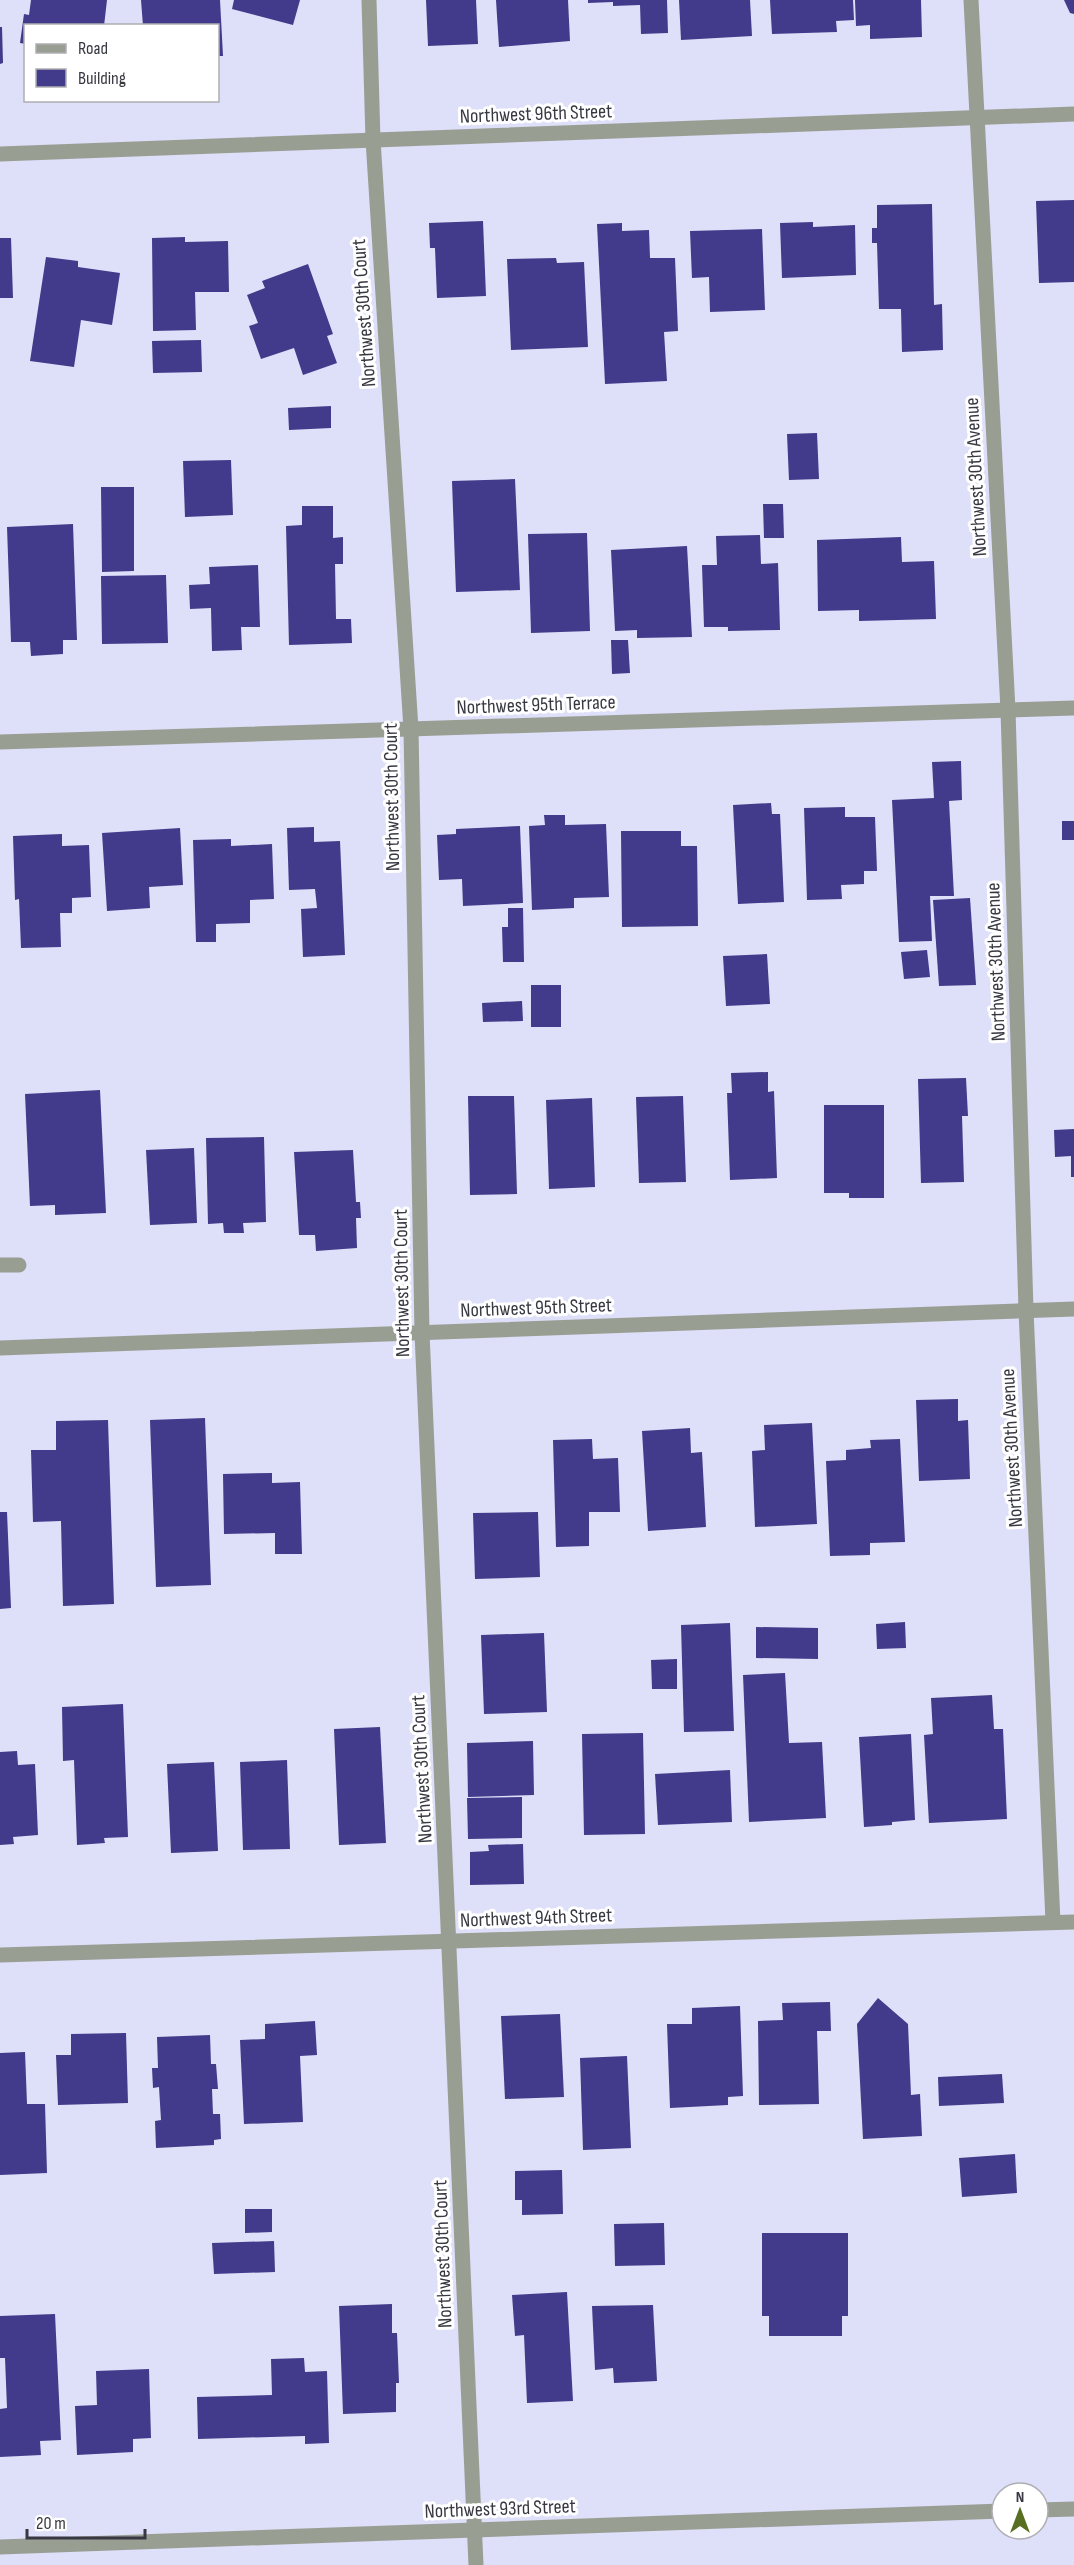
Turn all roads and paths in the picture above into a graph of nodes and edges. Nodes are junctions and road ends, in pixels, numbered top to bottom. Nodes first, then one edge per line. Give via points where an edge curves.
1 (369, 0) edge
2 (971, 0) edge
3 (1074, 114) edge
4 (976, 118) junction
5 (373, 140) junction
6 (0, 154) edge
7 (1074, 708) edge
8 (1008, 710) junction
9 (411, 729) junction
10 (0, 742) edge
11 (0, 1265) edge
12 (19, 1265) dead end
13 (1074, 1308) edge
14 (1026, 1310) junction
15 (423, 1333) junction
16 (0, 1348) edge
17 (1053, 1922) junction
18 (1074, 1922) edge
19 (450, 1941) junction
20 (0, 1955) edge
21 (1074, 2509) edge
22 (1050, 2510) edge
23 (990, 2511) edge
24 (475, 2530) junction
25 (0, 2547) edge
26 (476, 2565) edge

1 - 5 street, Northwest 30th Court
2 - 4 street, Northwest 30th Avenue
3 - 4 street, Northwest 96th Street
4 - 5 street, Northwest 96th Street
4 - 8 street, Northwest 30th Avenue
5 - 6 street, Northwest 96th Street
5 - 9 street, Northwest 30th Court
7 - 8 street, Northwest 95th Terrace
8 - 9 street, Northwest 95th Terrace
8 - 14 street, Northwest 30th Avenue
9 - 10 street, Northwest 95th Terrace
9 - 15 street, Northwest 30th Court
11 - 12 street
13 - 14 street, Northwest 95th Street
14 - 15 street, Northwest 95th Street
14 - 17 street, Northwest 30th Avenue
15 - 16 street, Northwest 95th Street
15 - 19 street, Northwest 30th Court
17 - 18 street, Northwest 94th Street
17 - 19 street, Northwest 94th Street
19 - 20 street, Northwest 94th Street
19 - 24 street, Northwest 30th Court
21 - 22 street
23 - 24 street, Northwest 93rd Street
24 - 25 street, Northwest 93rd Street
24 - 26 street, Northwest 30th Court

